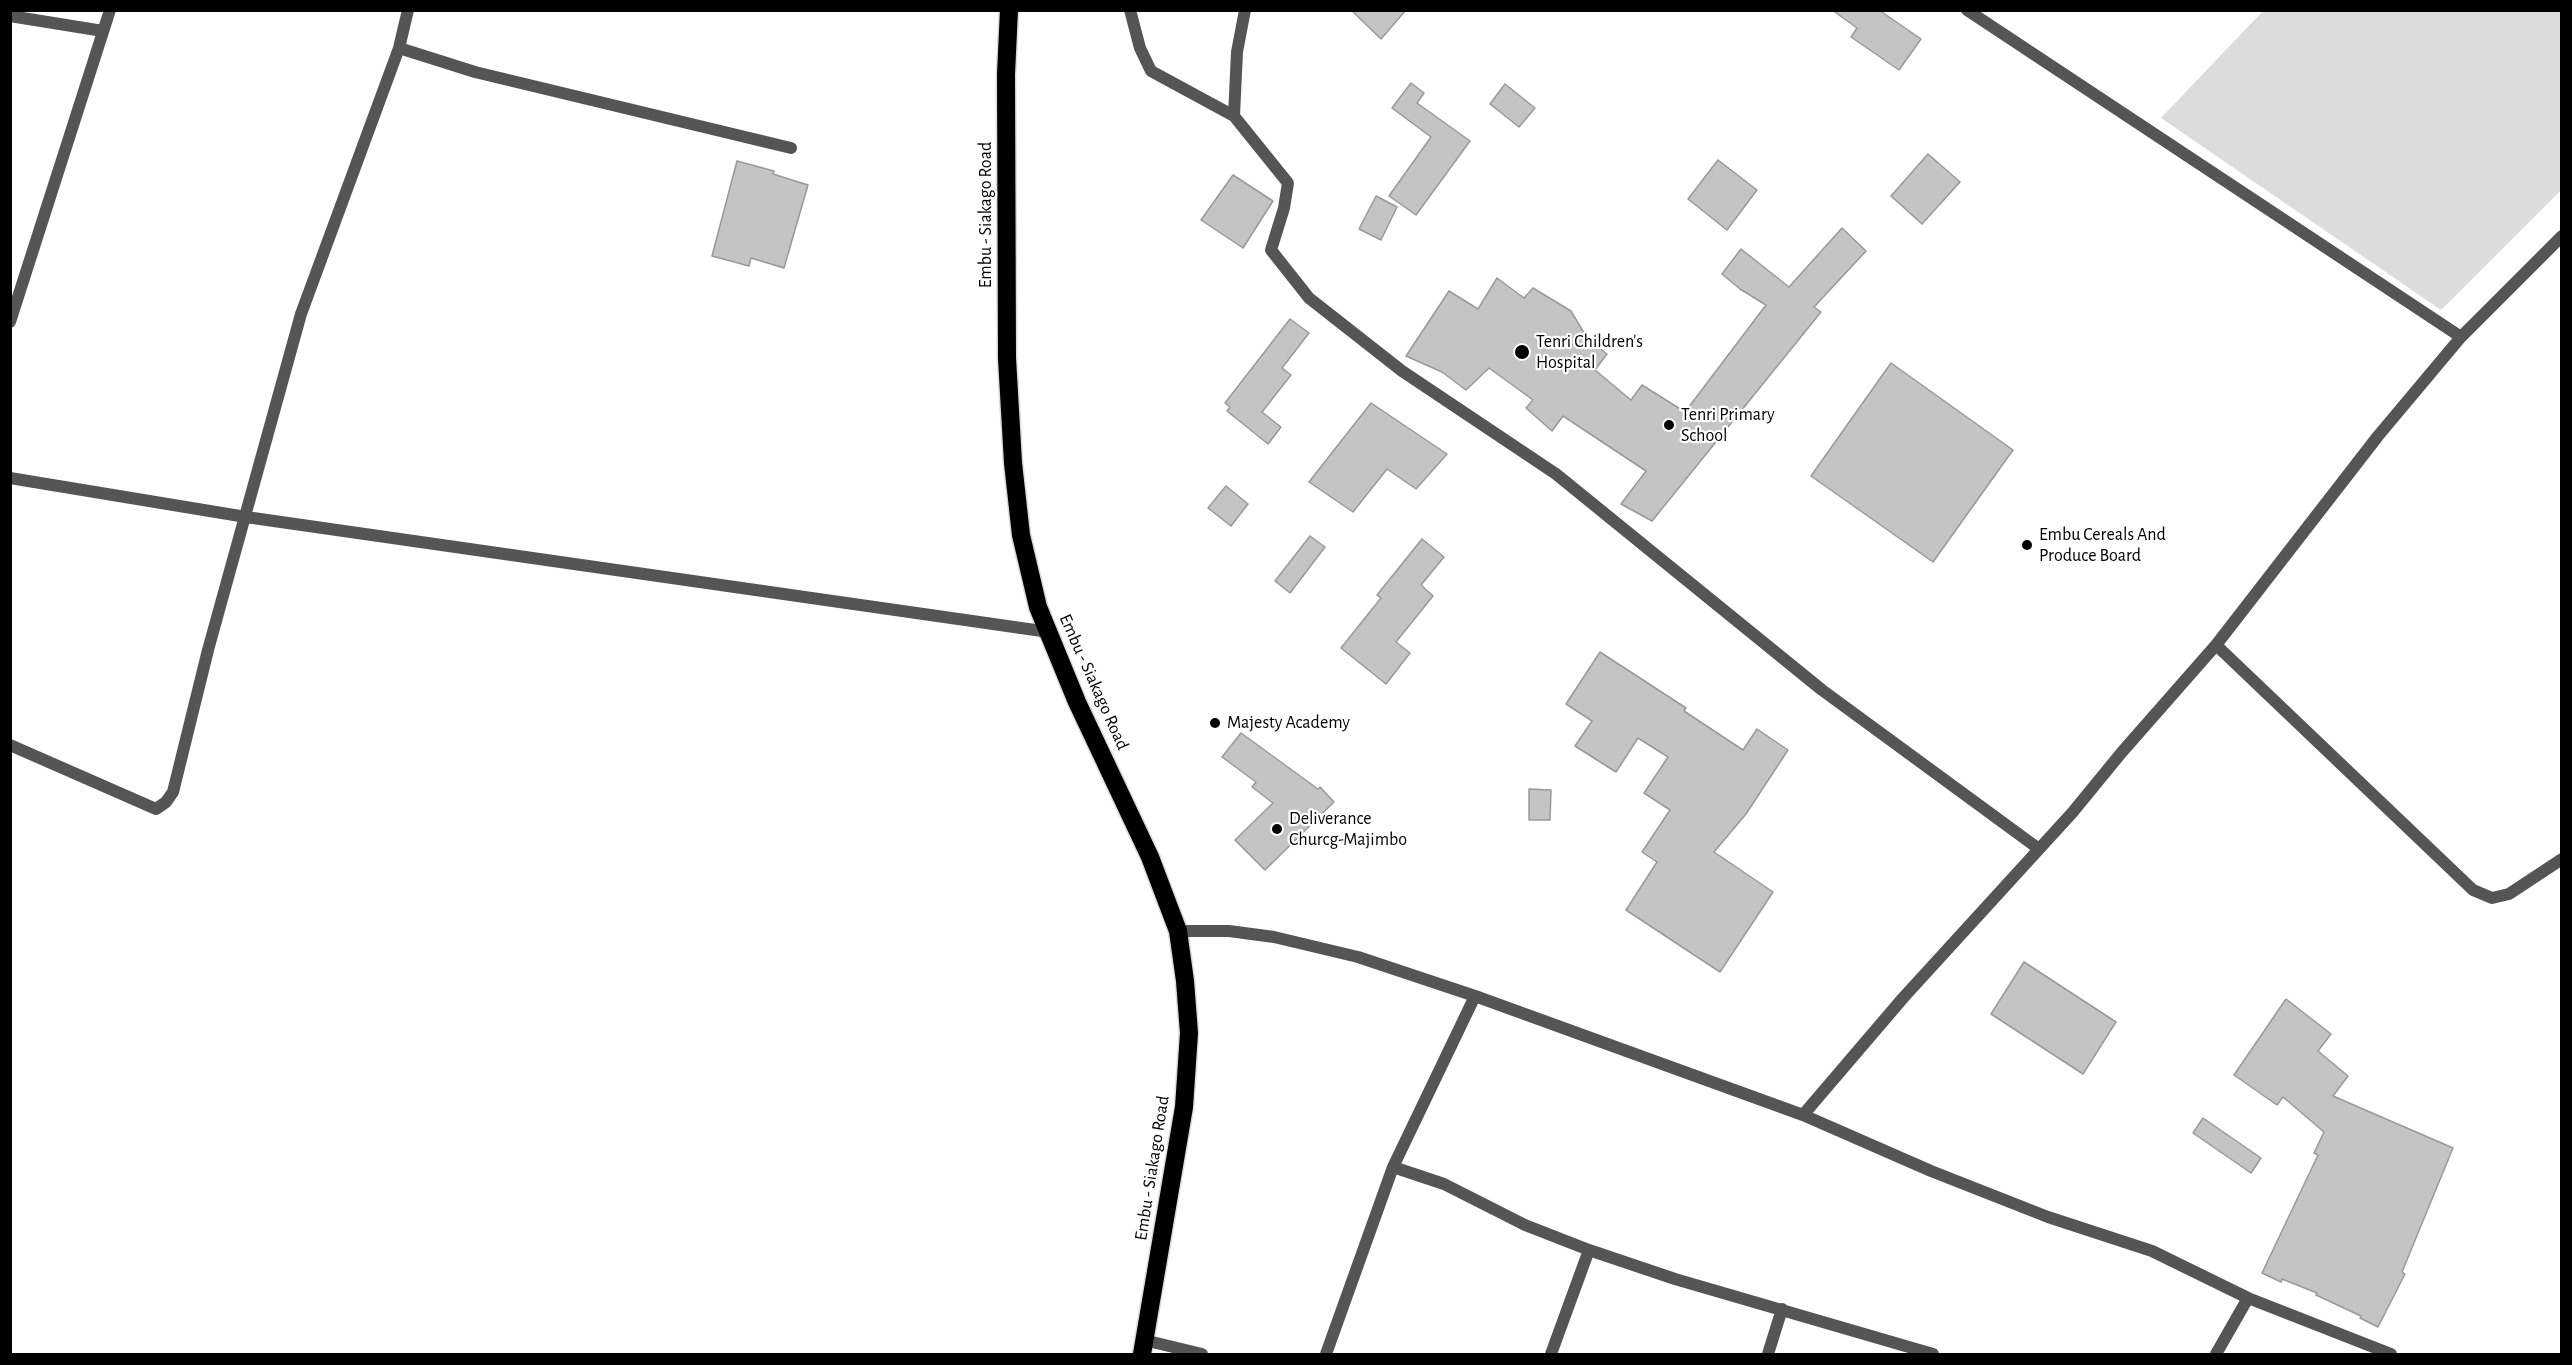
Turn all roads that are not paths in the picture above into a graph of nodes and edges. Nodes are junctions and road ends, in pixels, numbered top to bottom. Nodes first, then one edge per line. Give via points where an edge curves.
1 (110, 10) edge
2 (408, 10) edge
3 (1009, 10) edge
4 (1130, 10) edge
5 (1245, 10) edge
6 (1967, 10) edge
7 (10, 16) edge
8 (103, 31) junction
9 (399, 48) junction
10 (1234, 116) junction
11 (791, 148) dead end
12 (2562, 237) edge
13 (10, 322) edge
14 (2461, 337) junction
15 (10, 477) edge
16 (246, 517) junction
17 (1048, 632) junction
18 (2216, 645) junction
19 (10, 745) edge
20 (2039, 849) junction
21 (2562, 859) edge
22 (1179, 931) junction
23 (1475, 996) junction
24 (1803, 1115) junction
25 (1393, 1167) junction
26 (1589, 1251) junction
27 (2248, 1298) junction
28 (1782, 1309) junction
29 (1143, 1347) edge
30 (1202, 1354) edge
31 (1326, 1354) edge
32 (1551, 1354) edge
33 (1768, 1354) edge
34 (1933, 1354) edge
35 (2216, 1354) edge
36 (2391, 1354) edge

1 - 8 street
2 - 9 street
3 - 17 highway, Embu - Siakago Road via 1007,358 1013,463 1021,535
4 - 10 street via 1150,71
5 - 10 street via 1237,52
6 - 14 street
7 - 8 street
8 - 13 street
9 - 11 street via 475,72
9 - 16 street via 301,314
10 - 20 street via 1288,183 1271,250 1309,298 1402,371 1556,474 1822,690
12 - 14 street
14 - 18 street via 2371,445
15 - 16 street
16 - 17 street
16 - 19 street via 173,792 166,802 156,809
17 - 22 highway, Embu - Siakago Road via 1150,857
18 - 20 street
18 - 21 street via 2473,890 2492,897 2509,894
20 - 24 street
22 - 23 street via 1229,931 1274,937 1358,957
22 - 29 highway, Embu - Siakago Road via 1189,1033 1184,1107
23 - 24 street
23 - 25 street
24 - 27 street via 2048,1217 2152,1251
25 - 26 street via 1444,1184 1525,1225
25 - 31 street
26 - 28 street
26 - 32 street
27 - 35 street
27 - 36 street
28 - 33 street
28 - 34 street
29 - 30 street

